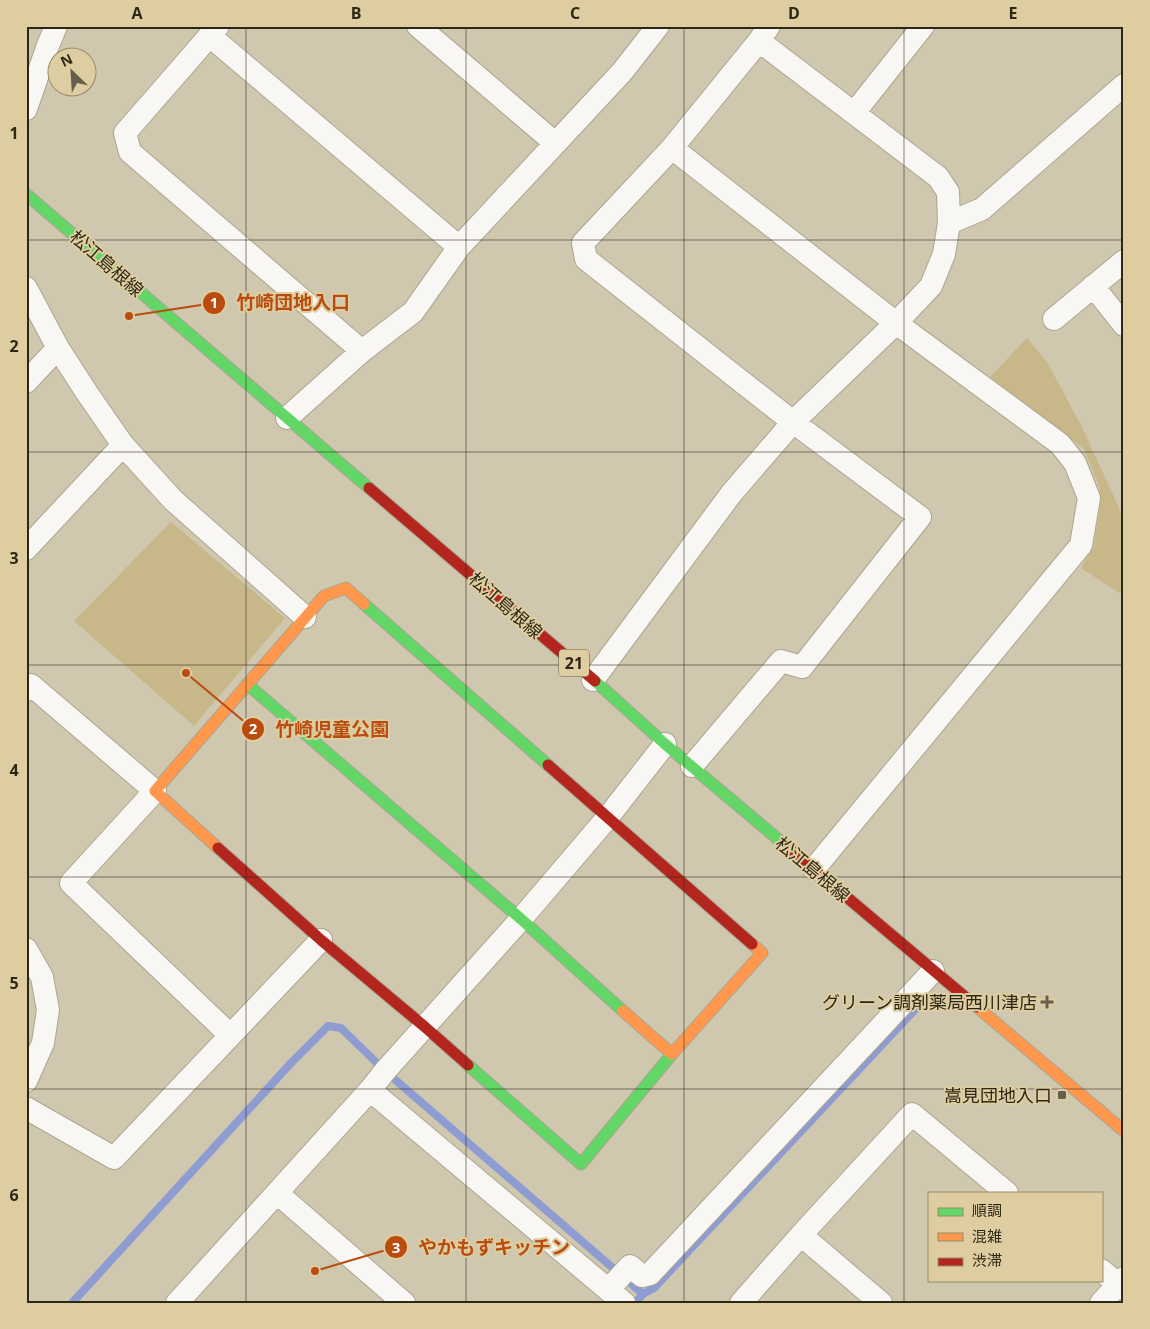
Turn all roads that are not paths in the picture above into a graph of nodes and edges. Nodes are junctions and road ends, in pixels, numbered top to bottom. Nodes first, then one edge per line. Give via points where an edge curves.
1 (56, 26) edge
2 (418, 26) edge
3 (658, 26) edge
4 (923, 26) edge
5 (214, 31) edge
6 (764, 33) edge
7 (1124, 85) edge
8 (26, 109) edge
9 (854, 113) junction
10 (555, 143) junction
11 (672, 148) junction
12 (26, 194) edge
13 (949, 223) junction
14 (459, 247) junction
15 (1124, 261) edge
16 (1093, 286) junction
17 (26, 288) edge
18 (1054, 319) dead end
19 (896, 323) junction
20 (1124, 325) edge
21 (58, 348) junction
22 (362, 351) junction
23 (26, 382) edge
24 (287, 418) junction
25 (793, 422) junction
26 (123, 445) junction
27 (26, 549) edge
28 (306, 617) junction
29 (593, 680) junction
30 (247, 684) junction
31 (26, 690) edge
32 (665, 744) junction
33 (692, 766) junction
34 (155, 791) junction
35 (608, 817) junction
36 (814, 869) junction
37 (521, 919) junction
38 (321, 940) junction
39 (26, 949) edge
40 (933, 971) junction
41 (425, 1027) junction
42 (230, 1035) junction
43 (672, 1054) junction
44 (26, 1082) edge
45 (370, 1090) junction
46 (26, 1108) edge
47 (1124, 1131) edge
48 (277, 1192) junction
49 (1006, 1192) edge
50 (801, 1235) junction
51 (1117, 1280) edge
52 (613, 1291) edge
53 (177, 1303) edge
54 (404, 1303) edge
55 (741, 1303) edge
56 (881, 1303) edge
57 (1101, 1303) edge

1 - 8 street
2 - 10 street
3 - 10 street via 622,72
4 - 9 street
5 - 14 street
5 - 22 street via 125,134 130,152
6 - 9 street
6 - 11 street
7 - 13 street via 982,209
9 - 13 street via 938,177 948,192
10 - 14 street
11 - 19 street
11 - 25 street via 583,243 586,259
12 - 24 street, 松江島根線 / 21
13 - 19 street via 944,254 931,286
14 - 22 street via 413,312
15 - 16 street
16 - 18 street
16 - 20 street
17 - 21 street
19 - 25 street
19 - 36 street via 1060,444 1075,463 1089,498 1081,545
21 - 23 street
21 - 26 street
22 - 24 street
24 - 29 street, 松江島根線 / 21
25 - 29 street via 731,494
25 - 33 street via 920,516 802,667 780,661
26 - 27 street
26 - 28 street via 173,500
28 - 30 street
28 - 35 street via 324,596 346,588
29 - 32 street, 松江島根線 / 21
30 - 34 street
30 - 37 street
31 - 34 street via 31,685
32 - 33 street, 松江島根線 / 21
32 - 35 street
33 - 36 street, 松江島根線 / 21
34 - 38 street
34 - 42 street via 71,883
35 - 37 street
35 - 43 street via 762,953
36 - 40 street, 松江島根線 / 21
37 - 41 street
37 - 43 street
38 - 41 street
38 - 42 street
39 - 44 street via 42,977 48,1010 43,1042
40 - 47 street, 松江島根線 / 21
40 - 52 street via 650,1274 642,1276 630,1266
41 - 43 street via 581,1164
41 - 45 street
42 - 46 street via 114,1158
45 - 48 street
45 - 52 street
48 - 53 street
48 - 54 street
49 - 50 street via 912,1114
50 - 55 street
50 - 56 street
51 - 57 street

